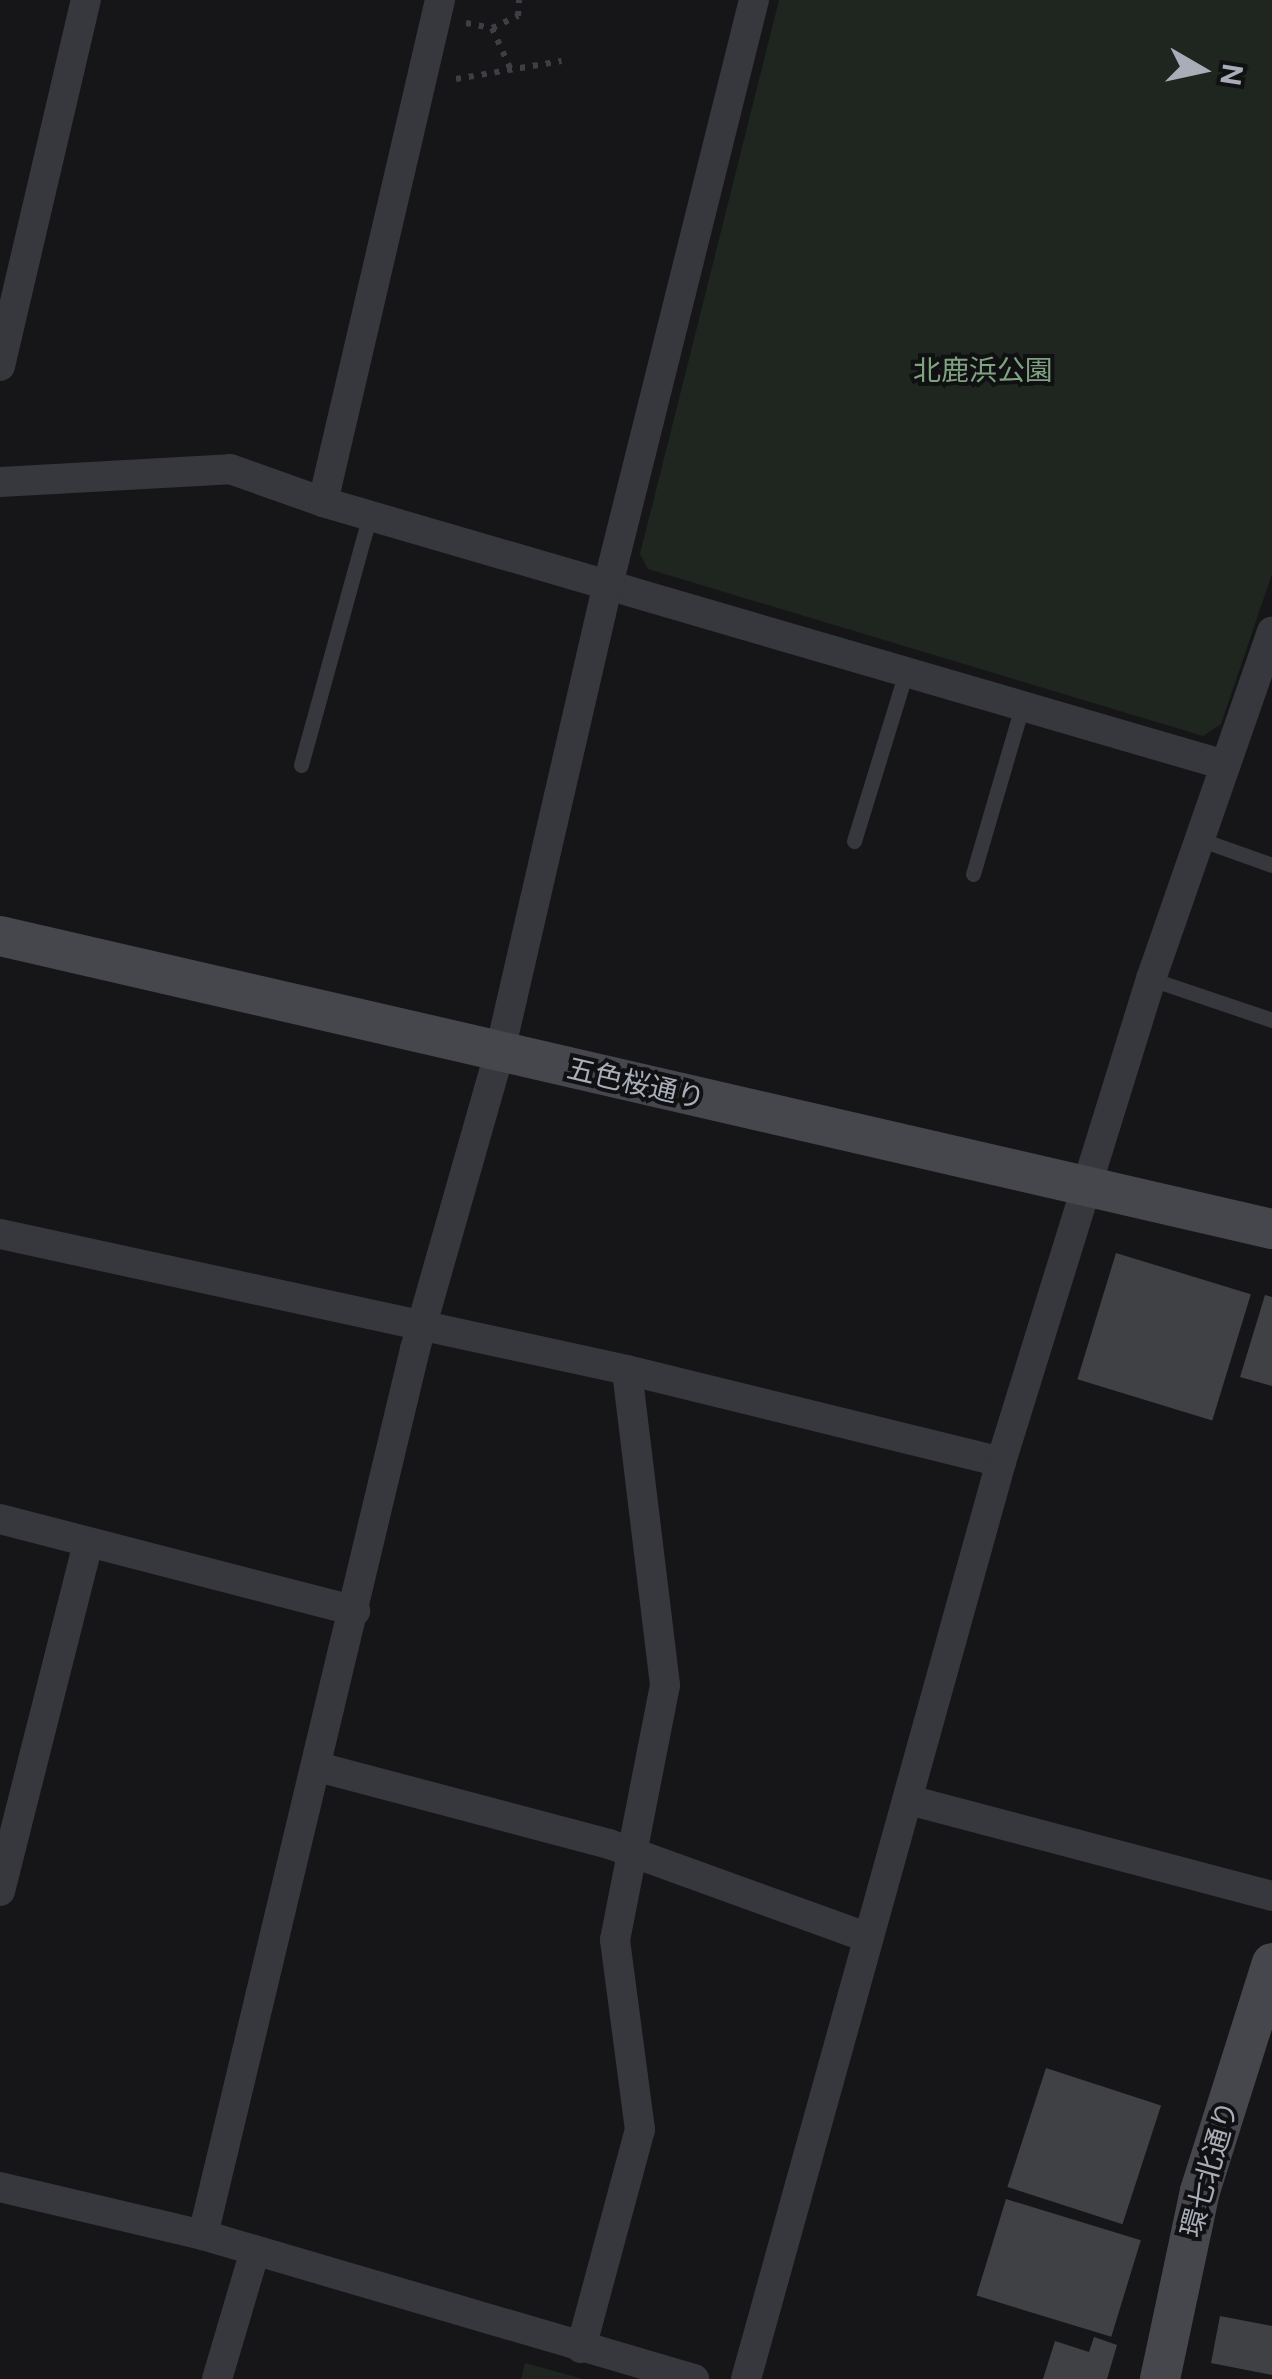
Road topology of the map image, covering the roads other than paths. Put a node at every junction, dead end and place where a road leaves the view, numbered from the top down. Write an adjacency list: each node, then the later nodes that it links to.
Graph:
1 (86, 0): 4 (street)
2 (754, 0): 8 (street)
3 (438, 8): 6 (street)
4 (0, 366)
5 (0, 482): 6 (street)
6 (323, 502): 7 (street)
7 (370, 515): 8 (street); 12 (lane)
8 (608, 585): 10 (street); 21 (street)
9 (1272, 630): 13 (street)
10 (906, 672): 11 (street); 15 (lane)
11 (1022, 706): 13 (street); 17 (lane)
12 (301, 765)
13 (1225, 765): 14 (street)
14 (1199, 839): 16 (lane); 19 (street)
15 (854, 841)
16 (1272, 865)
17 (973, 874)
18 (0, 936): 21 (street, 五色桜通り)
19 (1151, 979): 20 (lane); 22 (street)
20 (1272, 1020)
21 (500, 1052): 22 (street, 五色桜通り); 25 (street)
22 (1087, 1187): 23 (street, 五色桜通り); 27 (street)
23 (1272, 1229)
24 (0, 1234): 25 (street)
25 (422, 1326): 26 (street); 30 (street)
26 (627, 1370): 27 (street); 33 (street)
27 (1001, 1462): 32 (street)
28 (0, 1519): 29 (street)
29 (88, 1543): 30 (street); 34 (street)
30 (356, 1610): 31 (street)
31 (318, 1767): 33 (street); 39 (street)
32 (909, 1800): 35 (street); 36 (street)
33 (630, 1854): 36 (street); 41 (street)
34 (0, 1891)
35 (1272, 1896)
36 (869, 1938): 44 (street)
37 (1272, 1963): 45 (street, 環七北通り)
38 (0, 2187): 39 (street)
39 (203, 2235): 40 (street)
40 (254, 2251): 41 (street); 42 (street)
41 (581, 2348): 43 (street)
42 (217, 2379)
43 (694, 2379)
44 (746, 2379)
45 (1160, 2379)

